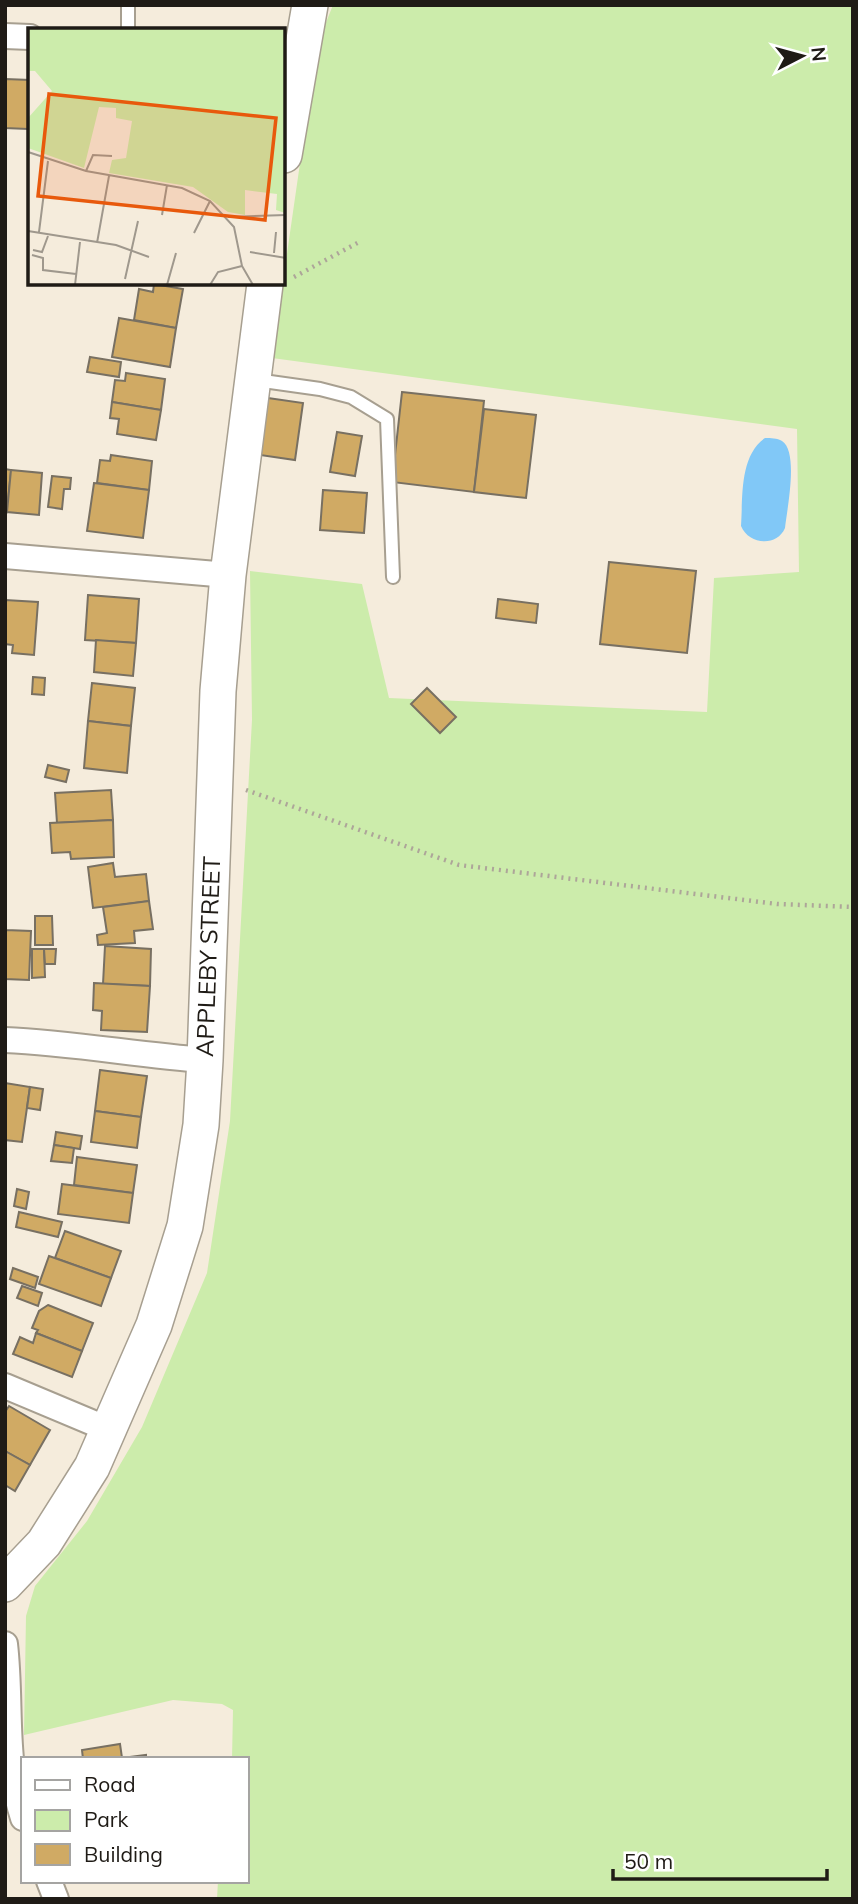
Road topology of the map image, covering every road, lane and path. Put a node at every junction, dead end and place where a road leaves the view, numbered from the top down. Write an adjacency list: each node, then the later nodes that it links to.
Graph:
1 (128, 5): 3 (lane)
2 (310, 5): 6 (street)
3 (128, 28)
4 (5, 36): 5 (street)
5 (28, 37)
6 (293, 48): 7 (street)
7 (285, 143)
8 (361, 240): 9 (path)
9 (285, 281)
10 (265, 285): 11 (street, APPLEBY STREET)
11 (252, 379): 13 (street, APPLEBY STREET); 14 (lane)
12 (5, 556): 13 (street)
13 (228, 575): 15 (street, APPLEBY STREET)
14 (393, 577)
15 (216, 779): 16 (path); 18 (street, APPLEBY STREET)
16 (853, 908)
17 (5, 1040): 18 (street)
18 (205, 1060): 20 (street, APPLEBY STREET)
19 (5, 1385): 20 (street)
20 (110, 1430): 21 (street, APPLEBY STREET)
21 (5, 1584)
22 (5, 1644): 23 (street)
23 (21, 1812)

